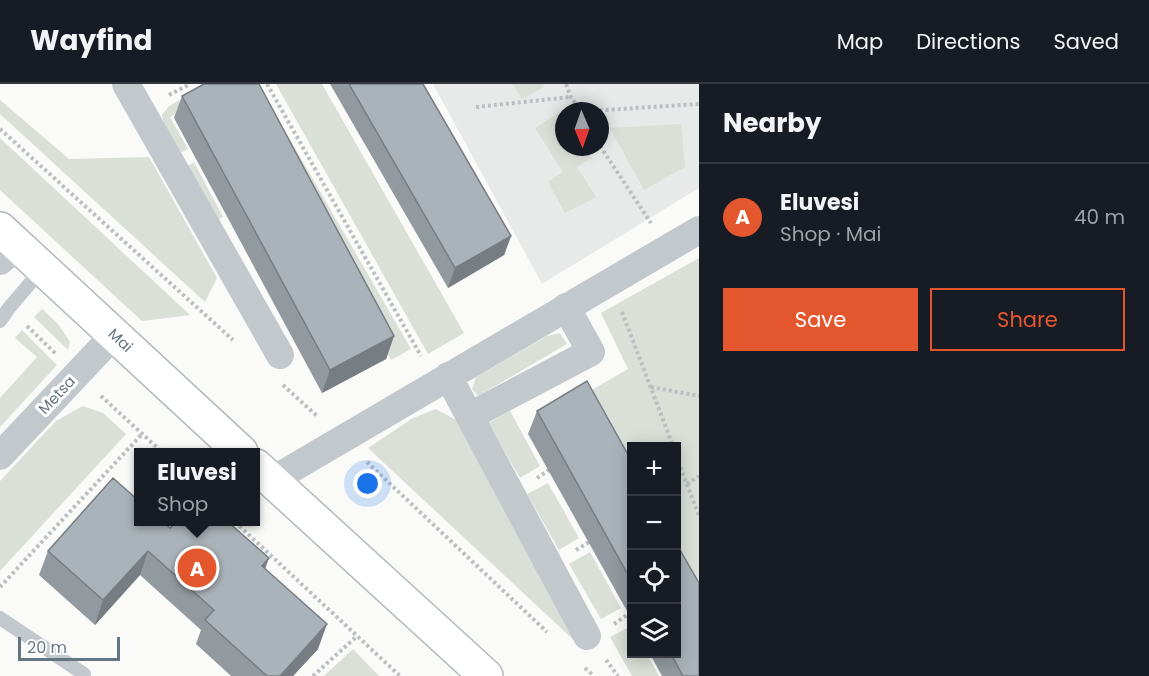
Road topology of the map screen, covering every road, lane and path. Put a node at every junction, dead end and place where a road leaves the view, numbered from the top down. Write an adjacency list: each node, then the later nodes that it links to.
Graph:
1 (126, 84): 20 (street)
2 (267, 84): 21 (path)
3 (566, 84): 4 (path)
4 (570, 97): 5 (path); 7 (path)
5 (575, 102)
6 (699, 104): 8 (path)
7 (476, 107)
8 (609, 110)
9 (0, 129): 19 (path)
10 (606, 156): 13 (path)
11 (699, 230): 13 (street)
12 (6, 245): 14 (street, Mai)
13 (670, 247): 15 (street)
14 (43, 268): 17 (lane); 18 (street, Mai)
15 (610, 281): 16 (street); 23 (path)
16 (566, 307): 21 (street); 25 (street)
17 (0, 321)
18 (115, 334): 29 (street, Mai); 30 (street, Metsa)
19 (240, 346)
20 (280, 354)
21 (442, 380): 25 (street); 27 (street)
22 (281, 383): 27 (path)
23 (650, 386): 24 (path); 28 (path)
24 (699, 396)
25 (470, 417): 41 (street)
26 (142, 434): 37 (path)
27 (342, 438): 32 (street); 39 (path)
28 (671, 442)
29 (236, 448)
30 (0, 456)
31 (681, 469): 34 (path)
32 (263, 474): 45 (street)
33 (699, 476): 34 (path)
34 (687, 484): 35 (path)
35 (699, 516)
36 (239, 526): 40 (path)
37 (0, 586)
38 (0, 618): 42 (lane)
39 (547, 632)
40 (357, 636): 43 (path); 44 (path)
41 (583, 649): 46 (path)
42 (84, 674)
43 (313, 676)
44 (400, 676)
45 (486, 676)
46 (594, 676)

